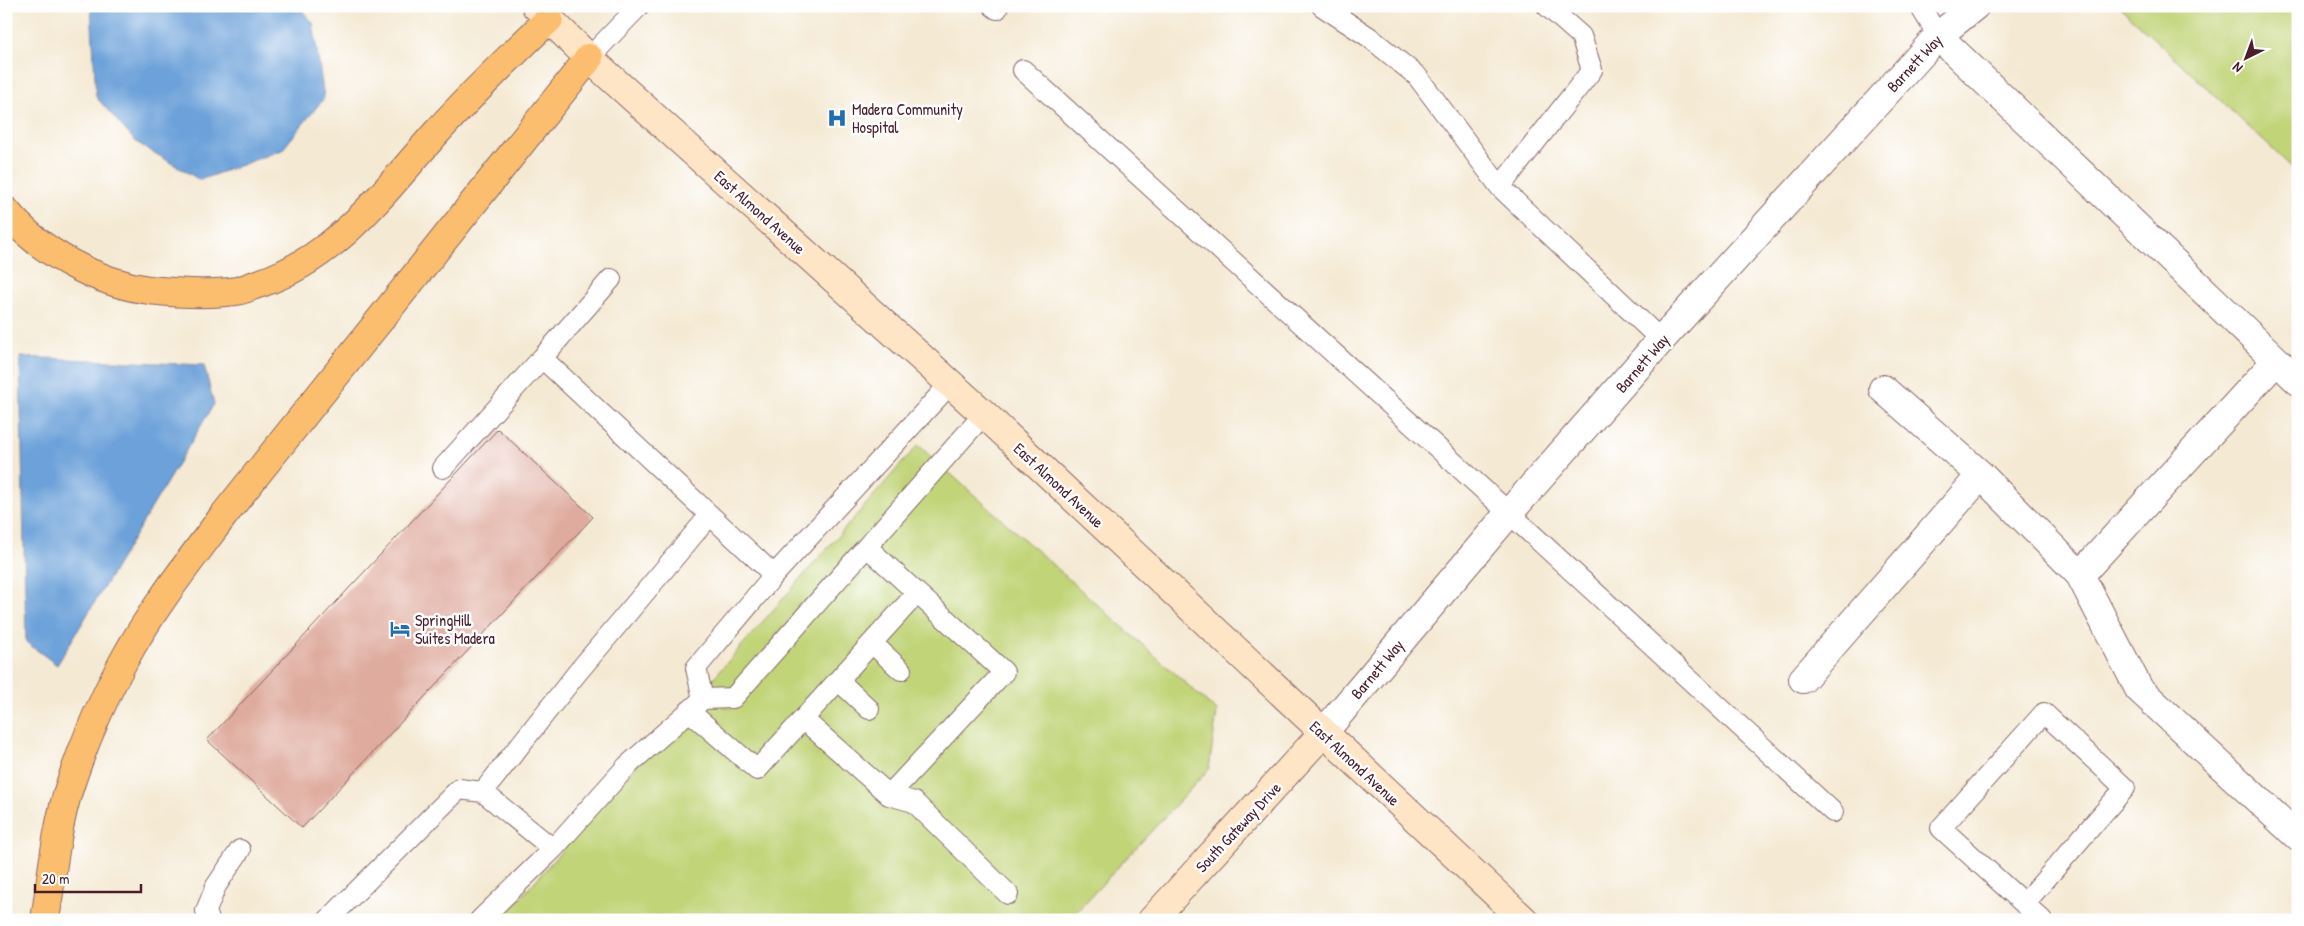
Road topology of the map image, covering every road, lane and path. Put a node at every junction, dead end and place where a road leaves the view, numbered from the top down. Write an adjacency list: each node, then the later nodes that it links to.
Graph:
1 (639, 6): 8 (lane)
2 (1322, 6): 10 (lane)
3 (1547, 6): 10 (lane)
4 (1920, 6): 7 (lane)
5 (1975, 6): 7 (street, Barnett Way)
6 (549, 11): 8 (main road, East Almond Avenue); 11 (highway)
7 (1938, 36): 13 (street, Barnett Way); 15 (street)
8 (589, 58): 17 (main road, East Almond Avenue); 44 (highway)
9 (1023, 70): 22 (lane)
10 (1500, 187): 13 (lane)
11 (6, 211)
12 (611, 279): 14 (lane)
13 (1661, 340): 22 (street, Barnett Way)
14 (542, 358): 20 (lane); 23 (lane)
15 (2276, 361): 16 (street); 26 (street)
16 (2298, 381)
17 (950, 384): 19 (main road, East Almond Avenue); 25 (lane)
18 (1883, 389): 21 (street)
19 (984, 414): 24 (lane); 35 (main road, East Almond Avenue)
20 (443, 468)
21 (1981, 475): 26 (street); 30 (street)
22 (1509, 513): 35 (street, Barnett Way); 38 (lane)
23 (710, 515): 25 (lane); 36 (lane)
24 (867, 547): 27 (lane); 32 (lane)
25 (774, 575): 32 (lane)
26 (2080, 575): 39 (street)
27 (917, 593): 28 (lane); 37 (lane)
28 (872, 643): 29 (lane); 31 (lane)
29 (901, 670)
30 (1803, 679)
31 (838, 680): 33 (lane); 34 (lane)
32 (696, 705): 34 (lane); 41 (lane)
33 (869, 710)
34 (803, 719): 37 (lane)
35 (1323, 733): 48 (main road, South Gateway Drive); 49 (main road, East Almond Avenue)
36 (483, 792): 41 (lane); 46 (lane)
37 (889, 795): 42 (lane)
38 (1833, 812)
39 (2298, 837)
40 (240, 850): 45 (lane)
41 (553, 850): 47 (lane)
42 (1008, 894)
43 (2024, 904): 43 (lane); 50 (lane)
44 (45, 920)
45 (209, 920)
46 (328, 920)
47 (480, 920)
48 (1152, 920)
49 (1524, 920)
50 (2042, 920)

